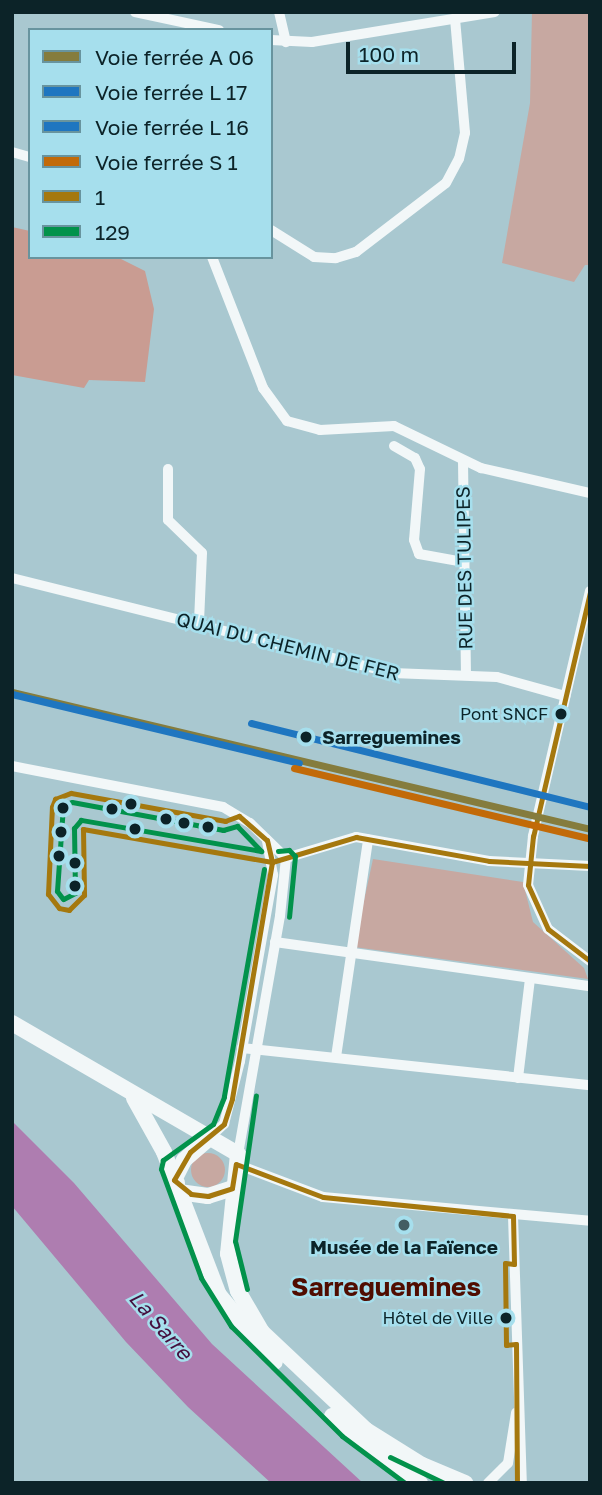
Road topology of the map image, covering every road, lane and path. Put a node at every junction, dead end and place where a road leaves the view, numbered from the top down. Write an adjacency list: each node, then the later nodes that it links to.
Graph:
1 (135, 12): 5 (street)
2 (279, 12): 7 (street)
3 (495, 12): 4 (street)
4 (455, 19): 7 (street); 8 (street)
5 (210, 28)
6 (273, 40): 7 (street)
7 (286, 42)
8 (273, 231)
9 (213, 259): 11 (street)
10 (394, 446): 14 (street)
11 (463, 461): 13 (street); 14 (street, RUE DES TULIPES)
12 (168, 469): 17 (street)
13 (590, 493)
14 (464, 562): 18 (street, RUE DES TULIPES)
15 (12, 578): 17 (street, QUAI DU CHEMIN DE FER)
16 (590, 591): 19 (street)
17 (199, 622): 18 (street, QUAI DU CHEMIN DE FER)
18 (466, 675): 19 (street, QUAI DU CHEMIN DE FER)
19 (565, 696): 28 (street)
20 (12, 766): 22 (street)
21 (368, 839): 23 (street); 24 (street); 26 (street)
22 (267, 840): 23 (street); 27 (street)
23 (286, 858): 25 (street)
24 (590, 866)
25 (275, 942): 26 (street); 27 (street); 33 (street)
26 (352, 953): 29 (street); 34 (street)
27 (258, 954): 32 (street)
28 (590, 961)
29 (530, 979): 30 (street); 35 (street)
30 (590, 986)
31 (12, 1023): 37 (main road)
32 (242, 1048): 33 (street); 38 (street)
33 (255, 1049): 34 (street); 39 (street)
34 (336, 1057): 35 (street)
35 (518, 1079): 36 (street)
36 (590, 1085)
37 (132, 1096): 38 (main road); 40 (main road)
38 (209, 1138): 39 (main road); 40 (main road)
39 (237, 1159): 41 (main road); 42 (street)
40 (179, 1179): 41 (main road); 46 (main road)
41 (232, 1188): 47 (main road)
42 (513, 1216): 43 (street); 44 (street)
43 (590, 1221)
44 (518, 1406): 45 (street); 49 (street)
45 (514, 1420): 48 (street); 49 (street)
46 (420, 1483)
47 (465, 1483)
48 (488, 1483)
49 (519, 1483)

